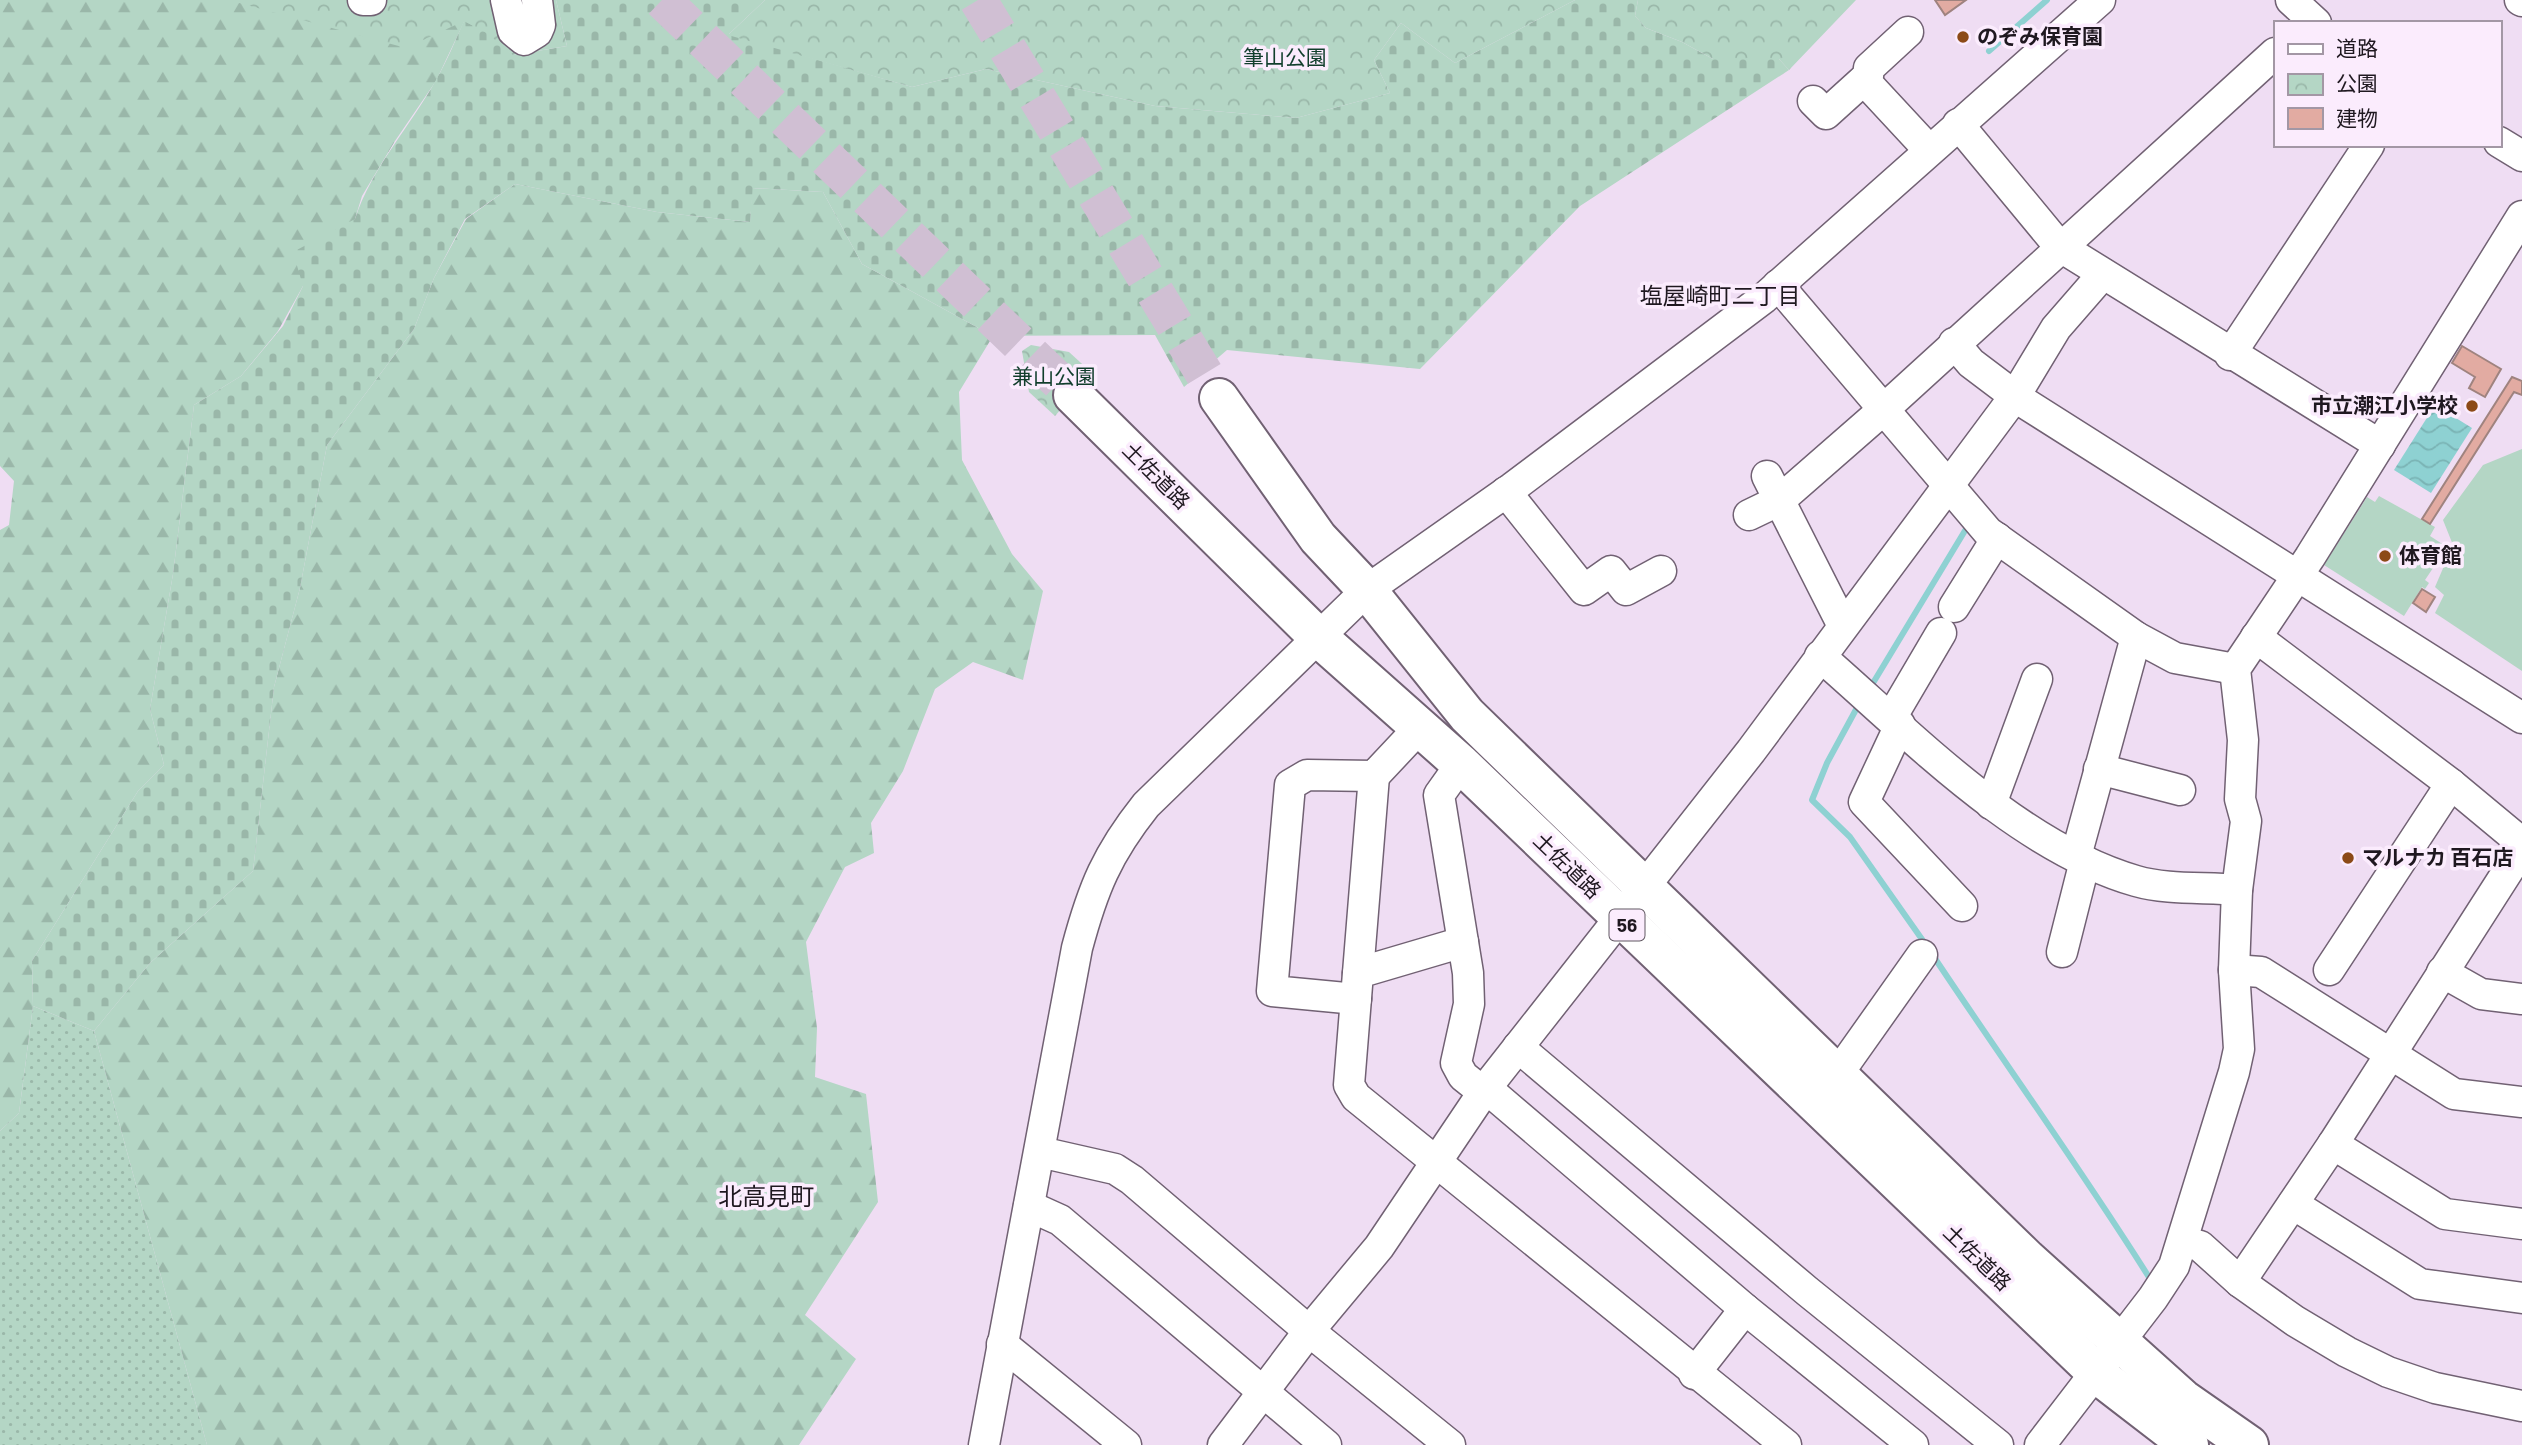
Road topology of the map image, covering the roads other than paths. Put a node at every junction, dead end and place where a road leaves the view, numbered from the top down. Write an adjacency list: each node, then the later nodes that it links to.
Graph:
1 (363, 0): 2 (street)
2 (371, 0)
3 (506, 0): 4 (street)
4 (537, 0)
5 (2100, 0): 10 (street)
6 (1908, 32): 8 (street)
7 (2274, 54): 16 (street)
8 (1864, 80): 9 (street); 13 (street)
9 (1813, 101)
10 (1958, 124): 13 (street); 16 (street)
11 (2501, 143): 14 (street)
12 (2368, 147): 20 (street)
13 (1929, 150): 18 (street)
14 (2522, 156)
15 (2522, 216): 25 (street)
16 (2059, 246): 17 (street); 19 (street)
17 (2103, 274): 20 (street); 22 (street)
18 (1778, 285): 24 (street); 28 (street)
19 (1954, 343): 22 (street); 24 (street)
20 (2230, 355): 25 (street)
21 (1073, 395): 37 (highway, 土佐道路 / 56)
22 (2015, 396): 27 (street); 32 (street)
23 (1219, 398): 33 (highway, 土佐道路 / 56)
24 (1884, 410): 26 (street); 27 (street)
25 (2380, 445): 32 (street)
26 (1774, 488): 29 (street); 35 (street)
27 (1948, 488): 30 (street); 35 (street)
28 (1506, 492): 31 (street); 33 (street)
29 (1749, 514)
30 (1997, 538): 34 (street); 39 (street)
31 (1661, 571)
32 (2297, 578): 38 (street); 43 (street)
33 (1367, 590): 37 (street); 55 (highway, 土佐道路 / 56)
34 (1954, 607)
35 (1843, 626): 40 (street)
36 (1941, 633): 44 (street)
37 (1318, 637): 45 (highway, 土佐道路 / 56); 73 (street)
38 (2256, 637): 41 (street); 49 (street)
39 (2136, 638): 41 (street); 47 (street)
40 (1820, 656): 44 (street); 55 (street)
41 (2235, 669): 56 (street)
42 (2037, 678): 51 (street)
43 (2522, 718)
44 (1895, 721): 51 (street); 57 (street)
45 (1420, 727): 46 (highway, 土佐道路 / 56); 48 (street)
46 (1461, 764): 58 (highway, 土佐道路 / 56); 59 (street)
47 (2099, 769): 50 (street); 54 (street)
48 (1374, 776): 65 (street); 65 (street)
49 (2451, 784): 52 (street); 63 (street)
50 (2180, 790)
51 (1991, 804): 54 (street)
52 (2522, 843)
53 (2522, 849): 64 (street)
54 (2080, 859): 56 (street); 60 (street)
55 (1642, 887): 58 (street); 69 (highway, 土佐道路 / 56)
56 (2237, 890): 62 (street)
57 (1962, 906)
58 (1618, 916): 67 (street); 85 (highway, 土佐道路 / 56)
59 (1462, 942): 65 (street); 70 (street)
60 (2062, 952)
61 (1922, 954): 69 (street)
62 (2234, 970): 68 (street); 78 (street)
63 (2329, 970)
64 (2442, 972): 66 (street); 68 (street)
65 (1357, 986): 74 (street)
66 (2522, 999)
67 (1518, 1046): 70 (street); 96 (street)
68 (2390, 1053): 71 (street); 72 (street)
69 (1837, 1075): 83 (highway, 土佐道路 / 56)
70 (1485, 1090): 74 (street); 81 (street)
71 (2522, 1102)
72 (2333, 1144): 75 (street); 77 (street)
73 (1040, 1152): 76 (street); 82 (street)
74 (1437, 1163): 82 (street); 86 (street)
75 (2293, 1204): 79 (street); 80 (street)
76 (1029, 1206): 84 (street); 87 (street)
77 (2522, 1224)
78 (2184, 1242): 79 (street); 83 (street)
79 (2240, 1282): 88 (street)
80 (2522, 1298)
81 (1745, 1309): 86 (street); 95 (street)
82 (1309, 1331): 87 (street); 93 (street)
83 (2119, 1342): 85 (street); 99 (highway, 土佐道路 / 56)
84 (1002, 1344): 89 (street); 90 (street)
85 (2096, 1372): 97 (street); 98 (highway, 土佐道路 / 56)
86 (1694, 1374): 94 (street)
87 (1262, 1391): 91 (street); 92 (street)
88 (2522, 1406)
89 (984, 1445)
90 (1126, 1445)
91 (1223, 1445)
92 (1326, 1445)
93 (1450, 1445)
94 (1786, 1445)
95 (1913, 1445)
96 (1998, 1445)
97 (2040, 1445)
98 (2189, 1445)
99 (2249, 1445)

